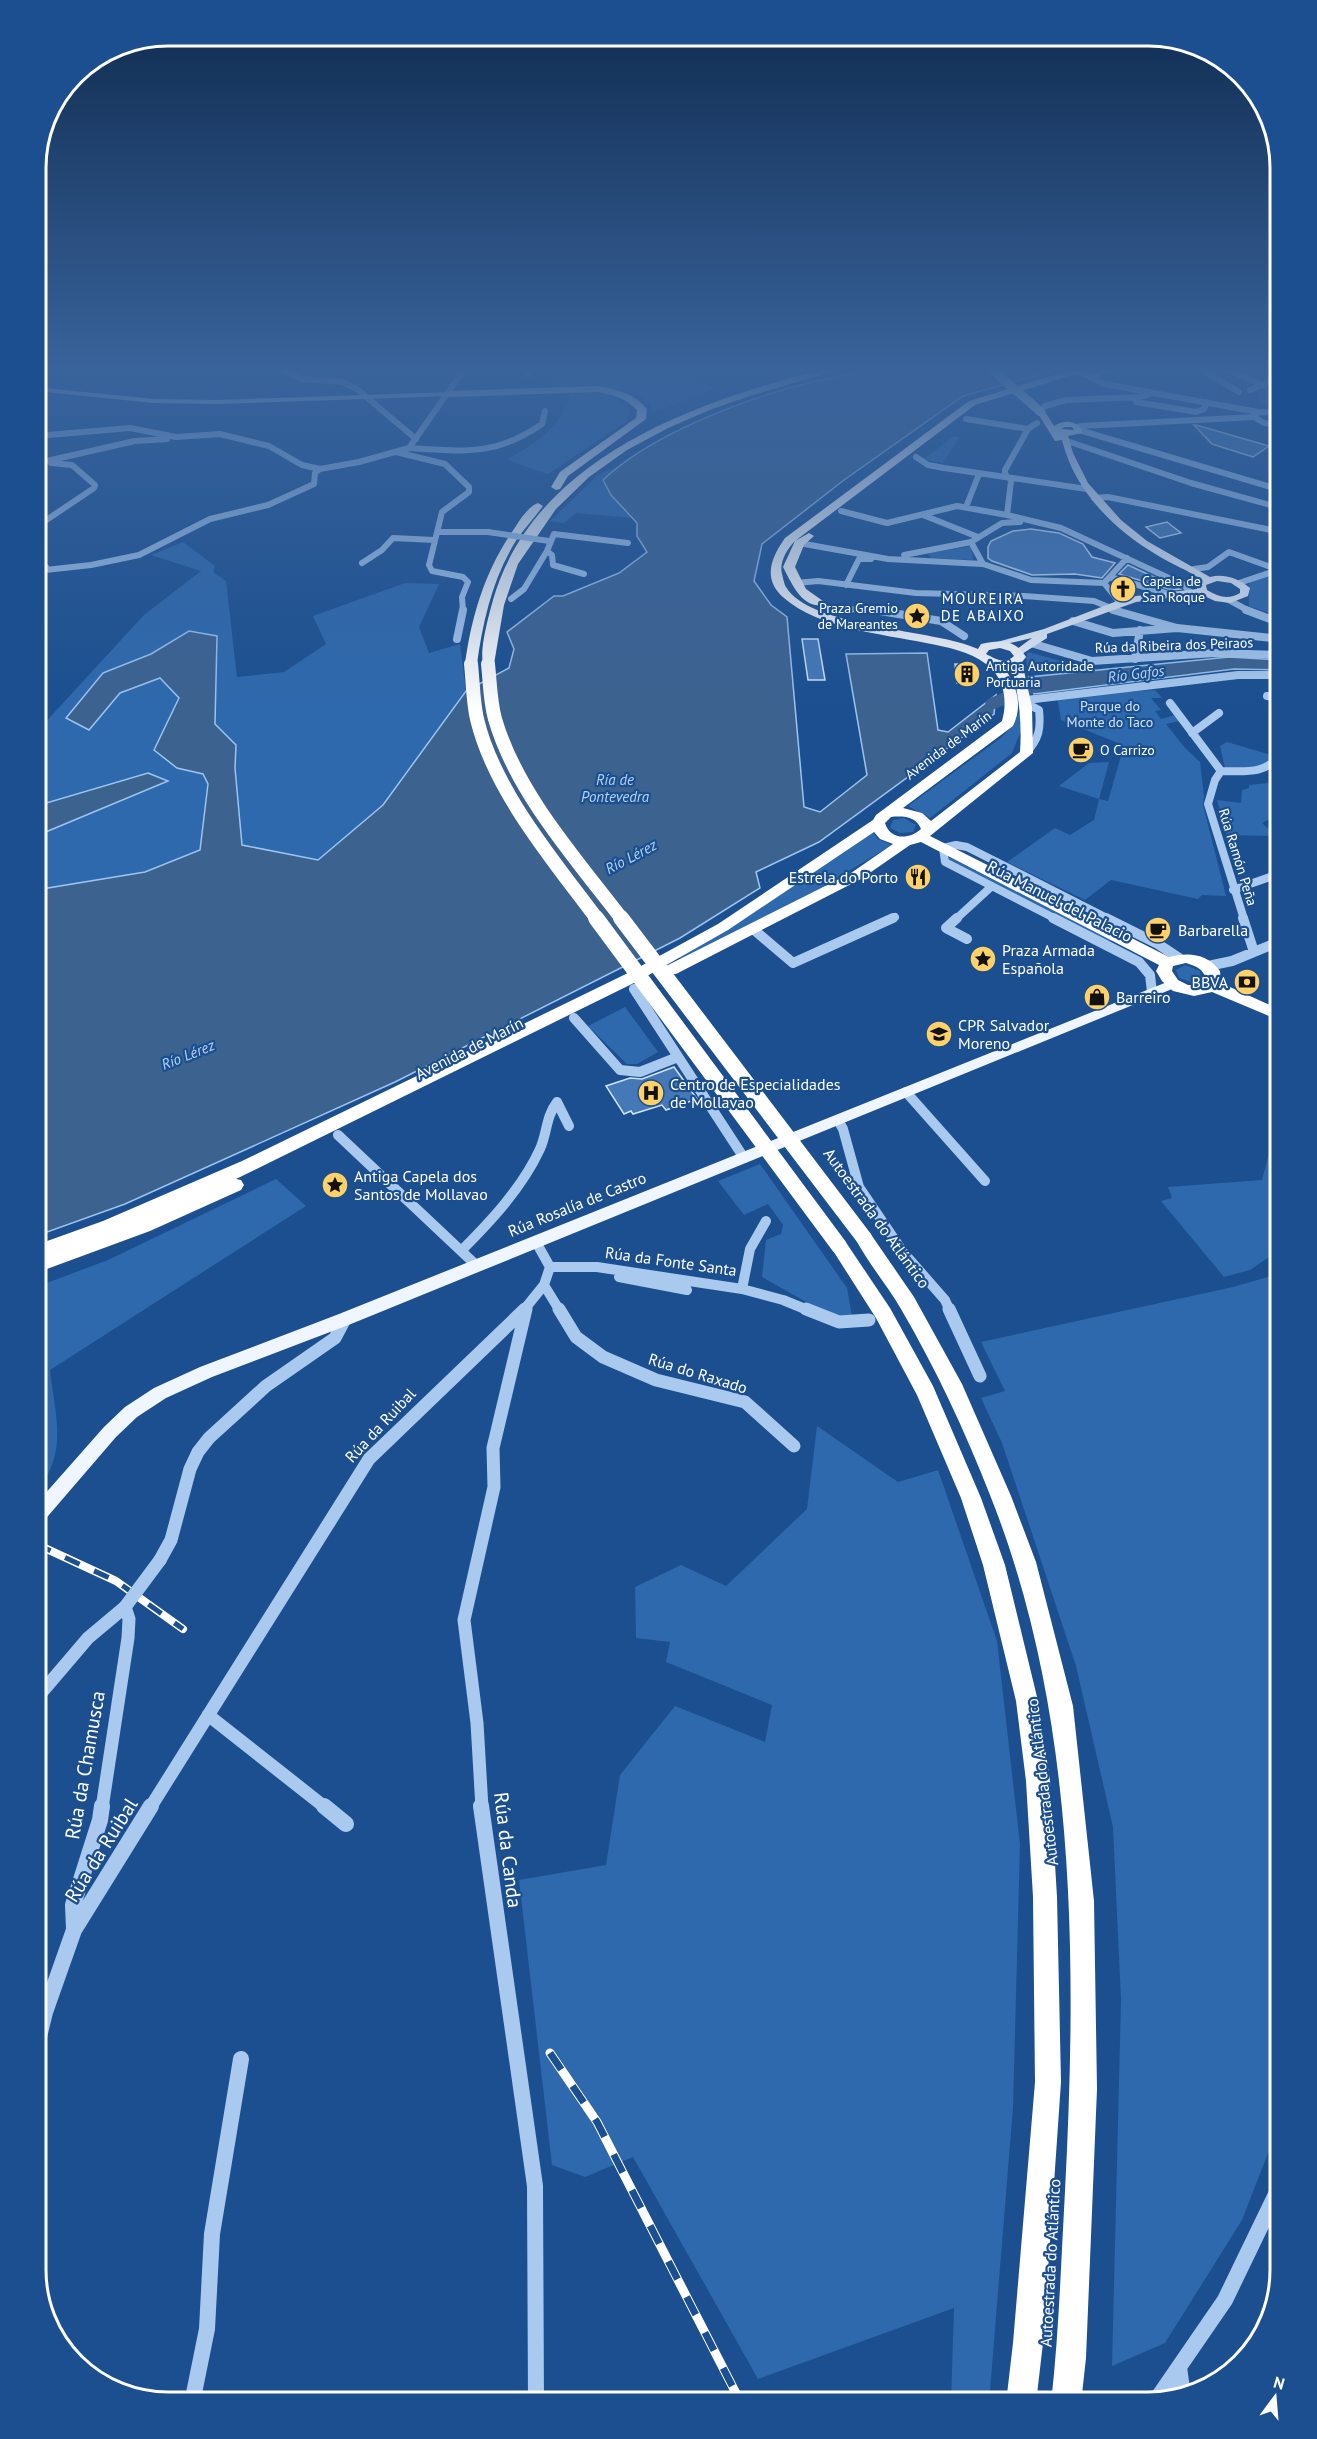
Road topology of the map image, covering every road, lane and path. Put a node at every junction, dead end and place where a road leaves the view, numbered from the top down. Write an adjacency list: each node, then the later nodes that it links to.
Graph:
1 (90, 482): 25 (street)
2 (314, 482): 44 (street)
3 (464, 482): 29 (street)
4 (559, 482): 15 (highway)
5 (563, 482): 15 (highway, Autoestrada do Atlántico)
6 (579, 482): 147 (highway, Autoestrada do Atlántico, bridge)
7 (867, 482): 74 (highway, Avenida de Marín)
8 (882, 482): 21 (highway)
9 (976, 482): 20 (street)
10 (1011, 482): 24 (street)
11 (1040, 482): 17 (street)
12 (1084, 482): 17 (main road)
13 (1187, 482): 19 (street)
14 (1254, 482): 16 (street)
15 (556, 487): 146 (highway, Autoestrada do Atlántico, bridge)
16 (1270, 487)
17 (1087, 489): 18 (main road)
18 (1094, 498): 28 (street); 45 (main road)
19 (1270, 505)
20 (966, 507): 22 (street); 23 (street)
21 (841, 511): 23 (street); 35 (highway)
22 (998, 514): 24 (street); 26 (street)
23 (922, 515): 30 (street)
24 (1007, 515): 27 (street)
25 (47, 520)
26 (1002, 523): 27 (street); 30 (street)
27 (1035, 523): 38 (street)
28 (1270, 530)
29 (439, 532): 31 (street); 32 (street, bridge)
30 (978, 537): 33 (street)
31 (434, 540): 41 (street); 71 (street)
32 (551, 542): 34 (street); 36 (street)
33 (971, 542): 37 (street); 42 (street)
34 (628, 543)
35 (800, 543): 39 (street); 51 (highway)
36 (547, 551): 47 (street); 60 (street)
37 (923, 551): 39 (street); 40 (street)
38 (1127, 558): 48 (street); 56 (street)
39 (888, 559): 40 (street); 54 (street)
40 (926, 561): 42 (street)
41 (362, 563)
42 (982, 564): 50 (street)
43 (1268, 566): 45 (street)
44 (47, 568)
45 (1194, 569): 49 (main road)
46 (1270, 573): 53 (street)
47 (584, 574)
48 (1110, 577): 52 (street); 57 (street)
49 (1207, 579): 53 (main road); 55 (main road)
50 (1031, 580): 52 (street); 58 (street)
51 (796, 583): 54 (street); 72 (highway)
52 (1104, 583): 62 (street)
53 (1239, 583): 59 (main road)
54 (846, 585): 58 (street)
55 (1202, 591): 56 (main road); 61 (main road)
56 (1190, 592): 57 (main road)
57 (1169, 594): 62 (main road)
58 (1024, 596): 63 (street)
59 (1241, 598): 61 (main road); 64 (street)
60 (511, 599)
61 (1229, 600): 65 (street)
62 (1120, 603): 63 (main road)
63 (1106, 608): 66 (main road); 67 (street)
64 (1270, 613)
65 (1270, 619)
66 (1073, 621): 68 (street); 69 (main road)
67 (1177, 628): 68 (street); 70 (street)
68 (1140, 630): 77 (street)
69 (1048, 632): 72 (main road); 73 (main road)
70 (1270, 637)
71 (458, 639)
72 (998, 644): 74 (highway); 76 (highway)
73 (1034, 644): 76 (main road); 77 (street, Rúa da Ribeira dos Peiraos)
74 (980, 654): 78 (highway, Avenida de Marín)
75 (1270, 656): 77 (street, Rúa da Ribeira dos Peiraos)
76 (1017, 657): 78 (highway); 80 (highway, Avenida de Marín)
77 (1135, 659)
78 (993, 664): 80 (highway, Avenida de Marín)
79 (1270, 675): 83 (street)
80 (1015, 684): 83 (highway, Avenida de Marín)
81 (1267, 696): 82 (street)
82 (1270, 696)
83 (1022, 700): 89 (highway, Avenida de Marín); 90 (highway, Avenida de Marín)
84 (1170, 703): 86 (street)
85 (1219, 713): 86 (street)
86 (1192, 733): 88 (street)
87 (1270, 767): 88 (street)
88 (1221, 771): 94 (street, Rúa Ramón Peña)
89 (883, 819): 90 (highway); 90 (highway); 119 (highway, Avenida de Marín)
90 (919, 836): 91 (highway, Rúa Manuel del Palacio); 96 (highway, Avenida de Marín)
91 (943, 848): 93 (street, Rúa Manuel del Palacio); 98 (highway, Rúa Manuel del Palacio); 102 (street, Rúa Manuel del Palacio)
92 (1270, 877): 94 (street)
93 (992, 886): 97 (street); 99 (street, Rúa Manuel del Palacio)
94 (1233, 890): 101 (street, Rúa Ramón Peña)
95 (895, 917): 96 (street)
96 (753, 929): 106 (highway, Avenida de Marín)
97 (967, 939)
98 (1128, 943): 99 (street); 102 (highway, Rúa Manuel del Palacio)
99 (1105, 944): 107 (street, Rúa Manuel del Palacio)
100 (1270, 945): 101 (street)
101 (1254, 952): 103 (street)
102 (1173, 961): 103 (highway); 104 (highway)
103 (1208, 966): 105 (highway)
104 (1172, 984): 105 (highway); 107 (main road, Rúa Rosalía de Castro)
105 (1211, 985): 108 (highway)
106 (634, 988): 109 (highway, Avenida de Marín); 110 (street)
107 (1152, 992): 111 (main road, Rúa Rosalía de Castro)
108 (1270, 1011)
109 (574, 1017): 110 (street); 114 (highway, Avenida de Marín)
110 (678, 1057): 115 (street)
111 (906, 1092): 112 (main road, Rúa Rosalía de Castro); 116 (street)
112 (838, 1120): 115 (main road, Rúa Rosalía de Castro); 130 (street)
113 (569, 1126): 120 (street)
114 (338, 1136): 120 (street); 121 (highway, Avenida de Marín)
115 (744, 1158): 118 (main road, Rúa Rosalía de Castro)
116 (985, 1181)
117 (766, 1221): 125 (street, Rúa da Fonte Santa)
118 (536, 1242): 122 (main road, Rúa Rosalía de Castro); 123 (street)
119 (46, 1248)
120 (461, 1251): 122 (street)
121 (46, 1262)
122 (476, 1265): 128 (main road, Rúa Rosalía de Castro)
123 (554, 1267): 124 (street, Rúa da Ruibal); 125 (street, Rúa da Fonte Santa); 126 (street, Rúa da Fonte Santa)
124 (544, 1285): 127 (street, Rúa da Ruibal); 131 (street, Rúa do Raxado)
125 (742, 1289): 129 (street)
126 (687, 1290)
127 (526, 1308): 135 (street, Rúa da Ruibal); 145 (street, Rúa da Canda)
128 (345, 1319): 132 (main road, Rúa Rosalía de Castro); 133 (street, bridge)
129 (869, 1320)
130 (980, 1376)
131 (794, 1446)
132 (46, 1506)
133 (125, 1607): 134 (street); 137 (street, Rúa da Chamusca)
134 (46, 1686)
135 (208, 1715): 136 (street); 137 (street, Rúa da Ruibal)
136 (346, 1824)
137 (74, 1930): 138 (street, Rúa da Ruibal)
138 (46, 2009)
139 (241, 2060): 144 (street)
140 (1270, 2210): 141 (street)
141 (1179, 2367): 142 (street); 143 (street)
142 (1182, 2387)
143 (1162, 2391)
144 (194, 2392)
145 (536, 2392)
146 (1022, 2392)
147 (1067, 2392)

